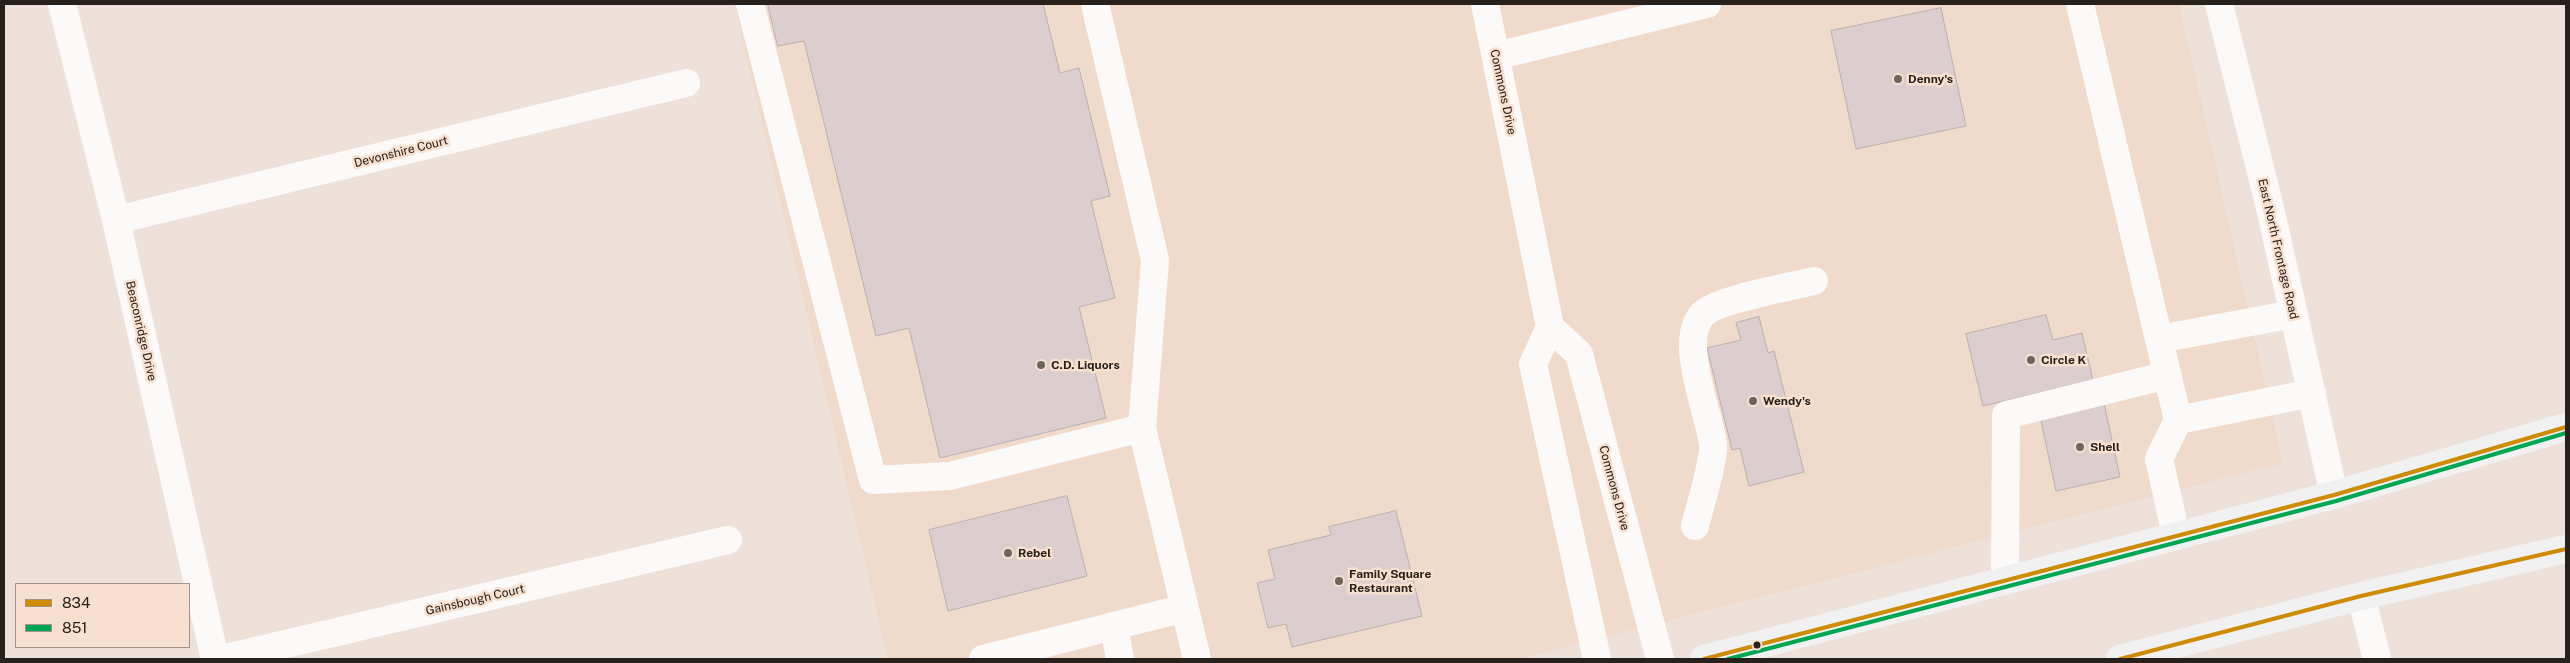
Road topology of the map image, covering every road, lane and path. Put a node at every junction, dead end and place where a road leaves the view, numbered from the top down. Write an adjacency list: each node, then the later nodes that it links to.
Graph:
1 (62, 4): 10 (street, Beaconridge Drive)
2 (750, 4): 19 (street)
3 (1094, 4): 19 (street)
4 (1485, 4): 8 (street, Commons Drive)
5 (1707, 4): 8 (street)
6 (2080, 4): 14 (street)
7 (2219, 4): 12 (street, East North Frontage Road)
8 (1496, 56): 13 (street, Commons Drive)
9 (686, 83): 10 (street, Devonshire Court)
10 (116, 220): 30 (street, Beaconridge Drive)
11 (1814, 281): 21 (street)
12 (2294, 314): 14 (street); 16 (street, East North Frontage Road)
13 (1550, 327): 35 (street); 36 (street, Commons Drive)
14 (2159, 339): 15 (street)
15 (2168, 375): 17 (street); 25 (street)
16 (2312, 393): 17 (street); 20 (street, East North Frontage Road)
17 (2178, 420): 22 (street)
18 (2566, 427): 20 (main road)
19 (1142, 428): 27 (street)
20 (2334, 494): 22 (main road)
21 (1695, 526)
22 (2176, 535): 25 (main road)
23 (728, 540): 31 (street, Gainsbough Court)
24 (2566, 549): 26 (main road)
25 (2005, 580): 37 (main road)
26 (2361, 596): 38 (main road); 39 (street)
27 (1185, 608): 28 (street); 34 (street)
28 (1114, 626): 29 (street); 33 (street)
29 (1077, 648): 32 (street)
30 (215, 659)
31 (222, 659)
32 (983, 659)
33 (1120, 659)
34 (1197, 659)
35 (1597, 659)
36 (1660, 659)
37 (1704, 659)
38 (2120, 659)
39 (2377, 659)

